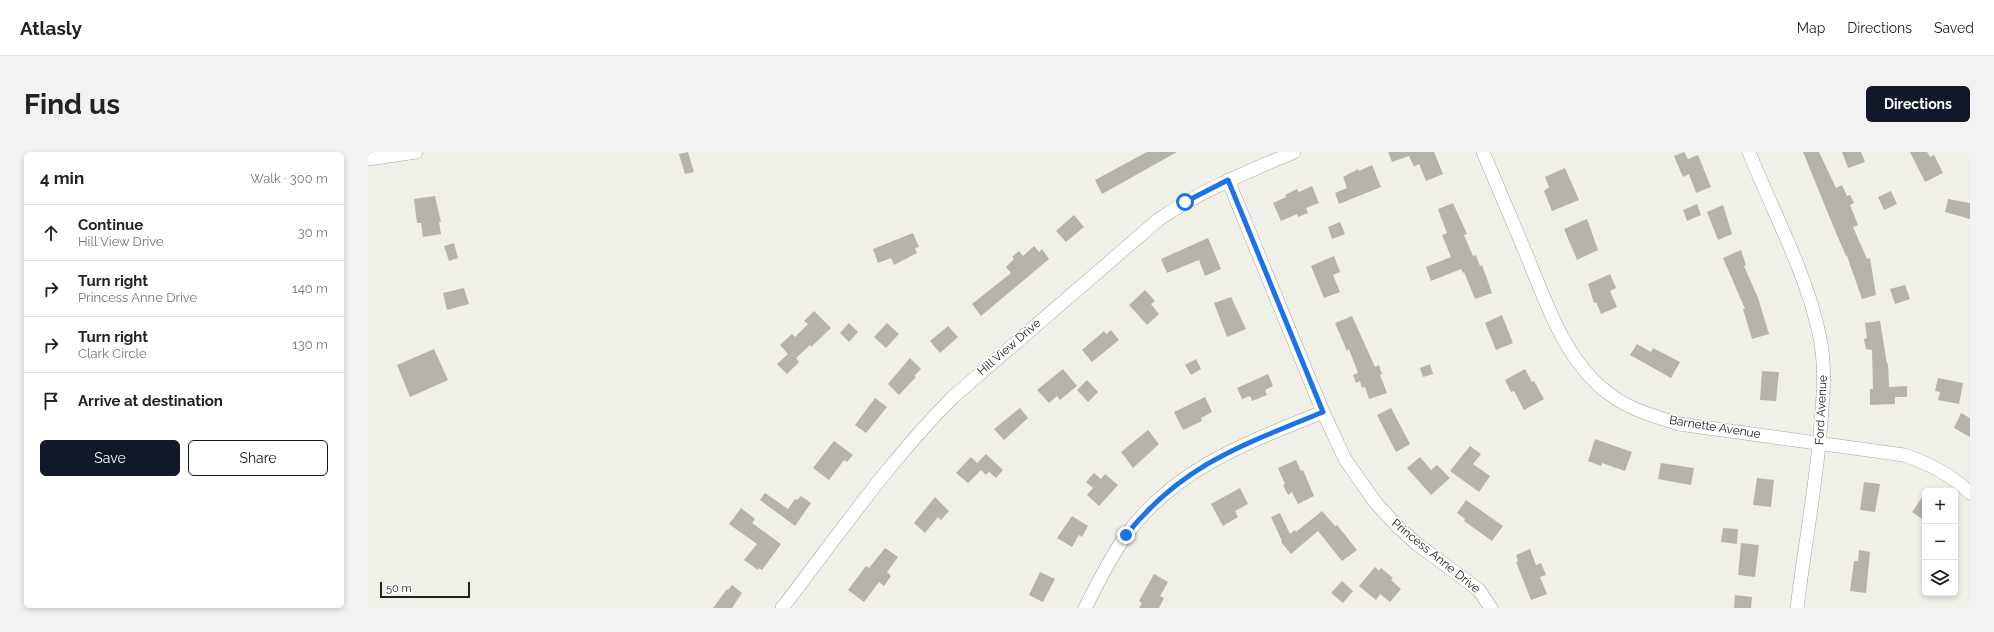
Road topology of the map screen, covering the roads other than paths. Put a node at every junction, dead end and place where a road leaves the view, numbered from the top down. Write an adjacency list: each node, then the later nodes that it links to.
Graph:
1 (416, 152): 5 (street)
2 (1294, 152): 6 (street, Hill View Drive)
3 (1483, 152): 8 (street, Barnette Avenue)
4 (1749, 152): 8 (street, Ford Avenue)
5 (368, 159)
6 (1228, 180): 7 (street, Princess Anne Drive); 10 (street, Hill View Drive)
7 (1323, 412): 11 (street); 12 (street, Princess Anne Drive)
8 (1819, 443): 9 (street, Barnette Avenue); 13 (street, Ford Avenue)
9 (1970, 493)
10 (782, 608)
11 (1085, 608)
12 (1491, 608)
13 (1798, 608)

